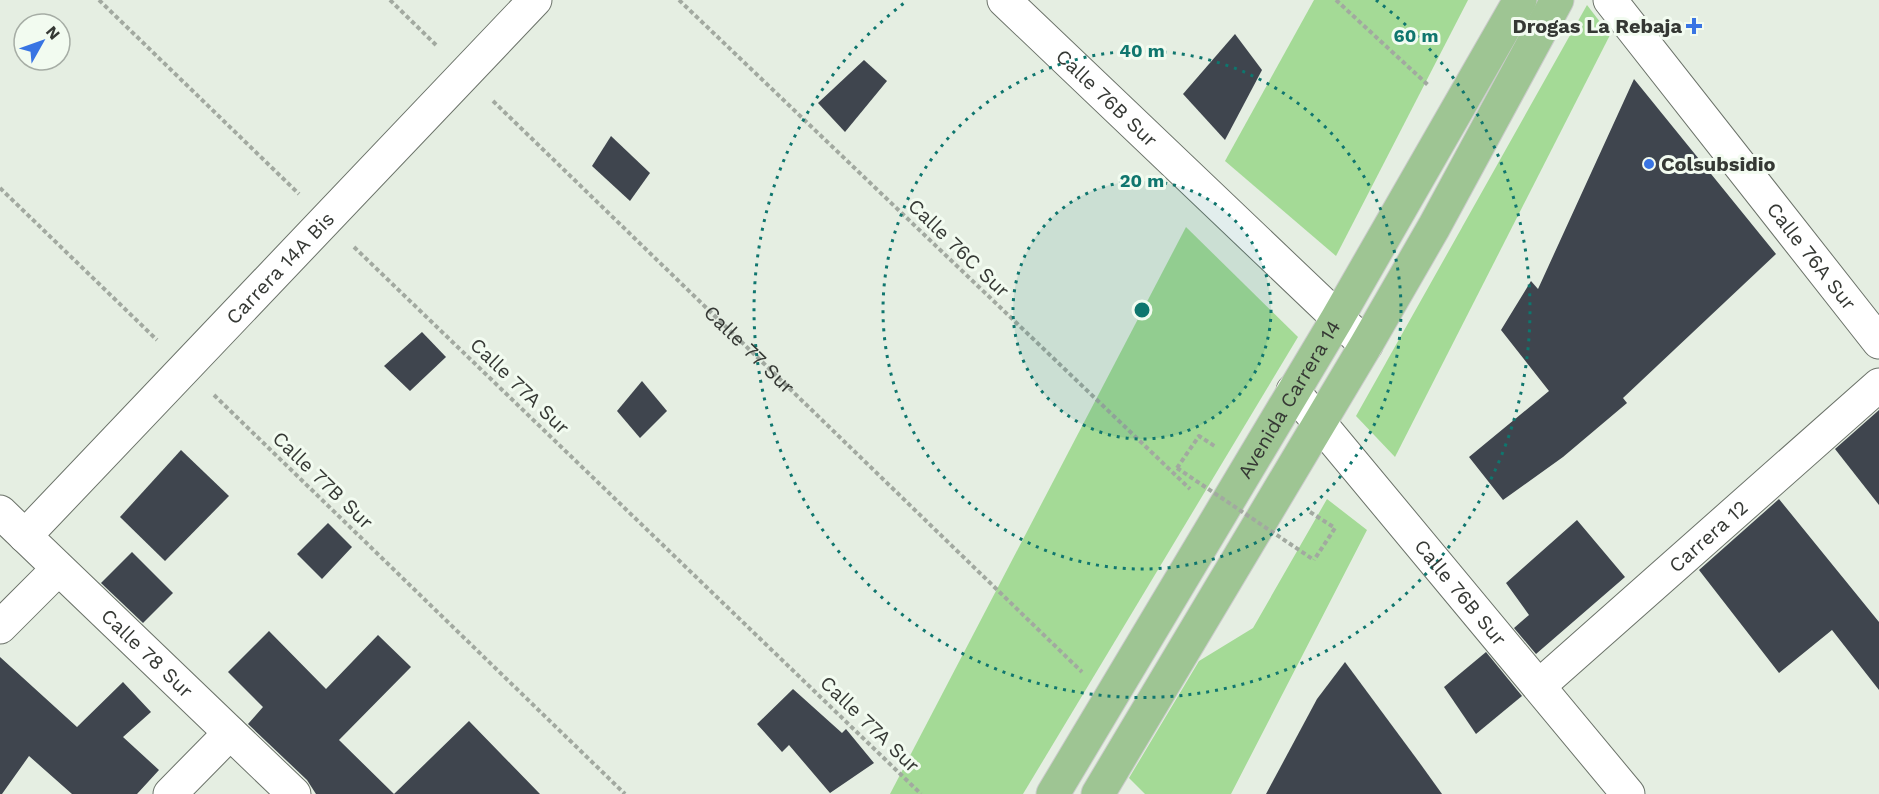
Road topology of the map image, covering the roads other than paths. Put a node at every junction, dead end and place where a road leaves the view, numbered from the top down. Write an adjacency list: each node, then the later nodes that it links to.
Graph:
1 (535, 0): 13 (street, Carrera 14A Bis)
2 (1004, 0): 6 (street, Calle 76B Sur)
3 (1520, 0): 6 (main road, Avenida Carrera 14)
4 (1557, 0): 8 (main road, Avenida Carrera 14)
5 (1610, 0): 7 (street, Calle 76A Sur)
6 (1337, 319): 8 (street, Calle 76B Sur); 10 (main road, Avenida Carrera 14)
7 (1879, 342)
8 (1366, 345): 11 (main road, Avenida Carrera 14)
9 (1879, 385): 16 (street, Carrera 12)
10 (1293, 391): 11 (street, Calle 76B Sur); 18 (main road, Avenida Carrera 14)
11 (1320, 423): 16 (street, Calle 76B Sur); 19 (main road, Avenida Carrera 14)
12 (0, 512): 13 (street, Calle 78 Sur)
13 (25, 536): 14 (street, Calle 78 Sur)
14 (58, 568): 15 (street); 17 (street, Calle 78 Sur)
15 (0, 627)
16 (1539, 686): 23 (street, Calle 76B Sur)
17 (230, 733): 20 (street); 21 (street, Calle 78 Sur)
18 (1075, 757): 19 (street); 22 (main road, Avenida Carrera 14)
19 (1102, 792)
20 (170, 794)
21 (294, 794)
22 (1053, 794)
23 (1628, 794)

